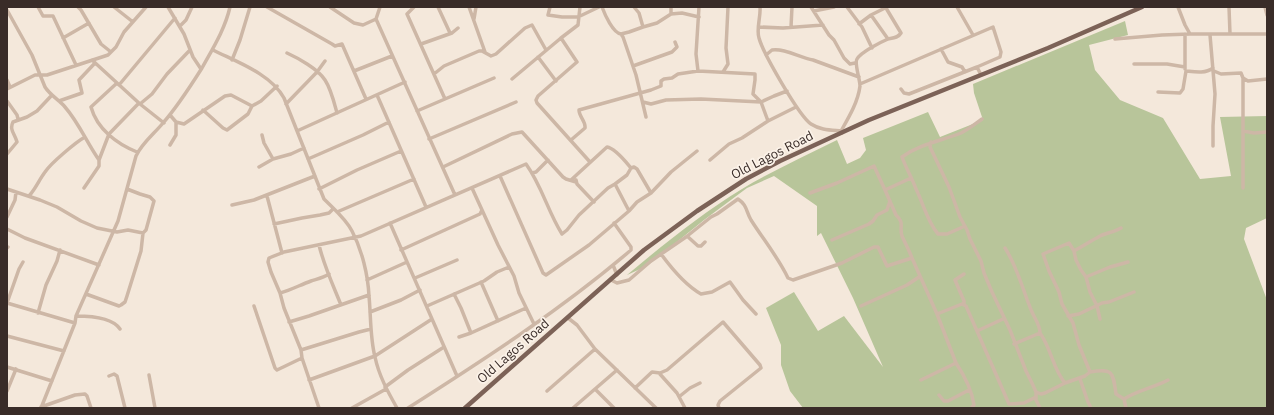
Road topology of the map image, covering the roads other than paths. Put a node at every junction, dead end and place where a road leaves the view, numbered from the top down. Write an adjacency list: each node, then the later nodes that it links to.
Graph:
1 (38, 7): 61 (street)
2 (78, 7): 45 (street)
3 (114, 7): 44 (street)
4 (146, 7): 44 (street)
5 (168, 7): 41 (street)
6 (192, 7): 48 (street)
7 (230, 7): 70 (street)
8 (250, 7): 78 (street)
9 (267, 7): 89 (street)
10 (330, 7): 42 (street)
11 (380, 7): 42 (street)
12 (414, 7): 66 (street)
13 (438, 7): 53 (street)
14 (469, 7): 43 (street)
15 (476, 7): 43 (street)
16 (550, 7): 40 (street)
17 (580, 7): 40 (street)
18 (600, 7): 40 (street); 54 (street)
19 (634, 7): 49 (street)
20 (671, 7): 36 (street)
21 (699, 7): 39 (street)
22 (728, 7): 93 (street)
23 (760, 7): 50 (street)
24 (792, 7): 51 (street)
25 (811, 7): 35 (street)
26 (834, 7): 35 (street)
27 (848, 7): 46 (street)
28 (1142, 7): 97 (main road, Old Lagos Road)
29 (1178, 7): 56 (street)
30 (1229, 7): 57 (street)
31 (1265, 7): 38 (street)
32 (886, 8): 37 (street); 64 (street)
33 (959, 8): 59 (street)
34 (7, 10): 95 (street)
35 (814, 11): 47 (street)
36 (671, 14): 39 (street); 49 (street)
37 (871, 15): 46 (street); 64 (street)
38 (1267, 15)
39 (699, 16): 90 (street)
40 (578, 17): 62 (street)
41 (175, 18): 48 (street); 106 (street)
42 (376, 18): 76 (street)
43 (474, 20): 73 (street)
44 (133, 22): 72 (street)
45 (89, 23): 61 (street); 72 (street)
46 (859, 24): 67 (street)
47 (823, 25): 51 (street); 81 (street)
48 (180, 26): 69 (street)
49 (643, 27): 54 (street)
50 (759, 27): 51 (street); 75 (street)
51 (791, 27)
52 (458, 28): 53 (street)
53 (450, 33): 66 (street)
54 (621, 34): 84 (street)
55 (1185, 34): 56 (street); 63 (street); 86 (street)
56 (1190, 34): 60 (street)
57 (1230, 34): 58 (street); 60 (street)
58 (1267, 34)
59 (972, 35): 68 (street); 85 (street)
60 (1210, 35): 88 (street)
61 (63, 38): 83 (street)
62 (561, 38): 71 (street); 104 (street)
63 (1115, 39)
64 (888, 40): 67 (street)
65 (675, 42): 84 (street)
66 (421, 44): 96 (street)
67 (872, 48): 81 (street)
68 (942, 49): 94 (street); 107 (street)
69 (190, 50): 87 (street); 123 (street)
70 (213, 50): 78 (street); 87 (street)
71 (546, 50): 73 (street); 77 (street)
72 (111, 52): 79 (street)
73 (485, 52): 96 (street)
74 (287, 53): 92 (street)
75 (766, 55): 98 (street); 111 (street)
76 (392, 56): 89 (street); 105 (street)
77 (538, 57): 101 (street); 104 (street)
78 (232, 60): 108 (street)
79 (94, 61): 83 (street); 106 (street); 119 (street)
80 (326, 61): 92 (street)
81 (855, 63): 98 (street)
82 (1134, 64): 86 (street)
83 (76, 65): 95 (street)
84 (633, 66): 113 (street)
85 (977, 67): 94 (street); 97 (street)
86 (1185, 67): 91 (street)
87 (201, 68): 130 (street)
88 (1213, 70): 91 (street); 100 (street); 149 (street)
89 (354, 71): 116 (street)
90 (698, 71): 93 (street); 113 (street)
91 (1186, 71): 112 (street)
92 (317, 72): 124 (street); 129 (street)
93 (723, 72): 122 (street)
94 (965, 72): 110 (street)
95 (40, 74): 109 (street); 114 (street)
96 (434, 74): 117 (street)
97 (981, 75): 140 (main road, Old Lagos Road)
98 (859, 77): 107 (street)
99 (494, 78): 117 (street)
100 (1243, 78): 102 (street); 139 (street)
101 (512, 79)
102 (1267, 79)
103 (7, 80): 109 (street)
104 (556, 81): 146 (street)
105 (405, 82): 115 (street); 128 (street)
106 (118, 84): 123 (street); 142 (street)
107 (860, 84): 140 (street)
108 (277, 86): 124 (street); 125 (street)
109 (9, 88)
110 (901, 89)
111 (787, 91): 122 (street); 126 (street)
112 (1158, 92)
113 (640, 93): 121 (street); 146 (street)
114 (52, 95): 119 (street); 132 (street)
115 (377, 95): 116 (street); 136 (street)
116 (366, 99): 129 (street)
117 (445, 99): 128 (street)
118 (7, 101): 132 (street)
119 (59, 101): 144 (street)
120 (516, 102): 145 (street)
121 (643, 102): 122 (street); 131 (street)
122 (761, 102): 134 (street)
123 (140, 104): 137 (street); 142 (street)
124 (286, 104): 138 (street)
125 (252, 106): 127 (street); 127 (street)
126 (796, 107): 134 (street); 140 (street)
127 (203, 110): 135 (street)
128 (418, 111): 145 (street)
129 (337, 113): 138 (street)
130 (170, 115): 135 (street); 137 (street)
131 (646, 117)
132 (18, 119): 154 (street)
133 (982, 119): 147 (street)
134 (768, 121): 159 (street)
135 (176, 122): 148 (street)
136 (389, 122): 151 (street); 157 (street)
137 (164, 123): 153 (street)
138 (297, 131): 150 (street)
139 (1243, 131): 141 (street); 175 (street)
140 (842, 132): 226 (main road, Old Lagos Road)
141 (1267, 132)
142 (109, 134): 153 (street); 155 (street)
143 (262, 135): 156 (street)
144 (85, 137): 155 (street); 184 (street)
145 (429, 139): 162 (street)
146 (571, 140): 160 (street)
147 (931, 142): 168 (street); 200 (street)
148 (170, 145)
149 (1213, 146)
150 (304, 148): 156 (street); 157 (street)
151 (401, 151): 169 (street); 178 (street)
152 (697, 151): 181 (street)
153 (138, 152): 177 (street)
154 (7, 154)
155 (98, 157): 173 (street)
156 (272, 159): 161 (street)
157 (308, 159): 165 (street)
158 (548, 160): 162 (street); 164 (street); 170 (street)
159 (710, 160)
160 (590, 162): 163 (street); 167 (street)
161 (259, 167)
162 (442, 167): 183 (street)
163 (631, 168): 172 (street); 181 (street)
164 (532, 173): 166 (street); 187 (street)
165 (315, 176): 178 (street); 185 (street)
166 (500, 176): 174 (street); 198 (street)
167 (575, 177): 170 (street); 171 (street)
168 (911, 178): 179 (street); 200 (street)
169 (414, 180): 189 (street); 193 (street)
170 (571, 180): 171 (street)
171 (576, 182): 187 (street)
172 (616, 184): 187 (street); 192 (street)
173 (84, 188)
174 (472, 188): 183 (street); 191 (street)
175 (1243, 188)
176 (7, 189): 180 (street)
177 (127, 189): 203 (street); 204 (street)
178 (319, 189): 190 (street)
179 (885, 190): 182 (street); 186 (street)
180 (16, 192): 184 (street); 196 (street)
181 (651, 193): 192 (street)
182 (810, 193)
183 (455, 195): 189 (street)
184 (30, 196): 203 (street)
185 (267, 196): 188 (street); 199 (street)
186 (890, 201): 207 (street); 216 (street)
187 (594, 202)
188 (232, 205)
189 (426, 207): 197 (street)
190 (333, 209): 193 (street); 199 (street)
191 (482, 210): 194 (street); 195 (street)
192 (629, 211): 198 (street)
193 (337, 212): 206 (street)
194 (480, 214): 195 (street); 212 (street)
195 (485, 216): 223 (street)
196 (7, 217)
197 (390, 223): 206 (street); 212 (street)
198 (614, 223): 222 (street)
199 (274, 224): 214 (street)
200 (965, 226): 257 (street)
201 (1121, 228): 213 (street)
202 (7, 229): 211 (street)
203 (114, 231): 204 (street); 221 (street)
204 (143, 233): 238 (street)
205 (687, 236): 208 (street); 215 (street); 216 (street)
206 (355, 238): 209 (street); 231 (street)
207 (832, 240)
208 (705, 242)
209 (320, 245): 214 (street); 224 (street)
210 (1005, 248): 267 (street)
211 (60, 250): 221 (street); 250 (street)
212 (401, 250): 219 (street)
213 (1074, 251): 228 (street); 254 (street)
214 (282, 253): 237 (street)
215 (661, 254): 232 (street); 251 (street)
216 (912, 258): 227 (street)
217 (457, 260): 230 (street)
218 (23, 262): 241 (street)
219 (407, 262): 230 (street); 231 (street)
220 (1128, 262): 228 (street)
221 (99, 265): 238 (street)
222 (613, 265): 226 (street); 262 (street)
223 (509, 267): 233 (street); 248 (street)
224 (329, 274): 229 (street); 234 (street)
225 (964, 274): 243 (street)
226 (617, 275): 232 (main road, Old Lagos Road)
227 (920, 276): 246 (street); 252 (street)
228 (1086, 277): 247 (street)
229 (322, 278): 234 (street); 237 (street)
230 (414, 278): 235 (street)
231 (367, 280): 240 (street)
232 (611, 280): 255 (main road, Old Lagos Road)
233 (481, 282): 239 (street); 259 (street)
234 (332, 283): 242 (street)
235 (420, 290): 245 (street); 249 (street)
236 (1134, 292): 247 (street)
237 (280, 293): 260 (street)
238 (86, 294): 253 (street)
239 (454, 294): 245 (street); 266 (street)
240 (369, 295): 242 (street); 249 (street)
241 (7, 303): 250 (street)
242 (341, 305): 260 (street)
243 (964, 305): 252 (street); 265 (street)
244 (254, 306): 276 (street)
245 (427, 306): 256 (street)
246 (862, 306)
247 (1097, 306): 254 (street); 258 (street)
248 (526, 308): 259 (street); 262 (street)
249 (370, 312): 264 (street)
250 (38, 313): 261 (street)
251 (756, 314)
252 (937, 314): 277 (street)
253 (76, 316): 261 (street); 263 (street)
254 (1068, 316): 281 (street)
255 (568, 318): 272 (street); 312 (main road, Old Lagos Road)
256 (432, 319): 271 (street); 275 (street)
257 (1003, 319): 265 (street); 270 (street)
258 (1100, 319)
259 (498, 321): 266 (street)
260 (289, 322): 273 (street)
261 (75, 323): 274 (street)
262 (534, 324): 285 (street)
263 (120, 329)
264 (372, 329): 273 (street); 275 (street)
265 (977, 331): 299 (street)
266 (471, 332): 269 (street)
267 (1040, 333): 270 (street); 292 (street)
268 (7, 336): 274 (street)
269 (459, 336)
270 (1014, 344): 299 (street)
271 (444, 347): 285 (street); 293 (street)
272 (595, 348): 280 (street); 298 (street)
273 (301, 350): 276 (street)
274 (64, 351): 290 (street)
275 (375, 356): 287 (street); 293 (street)
276 (302, 358): 287 (street)
277 (956, 363): 288 (street); 296 (street)
278 (7, 367): 279 (street)
279 (16, 369): 290 (street); 297 (street)
280 (617, 370): 294 (street); 295 (street)
281 (1090, 372): 286 (street); 302 (street)
282 (659, 373): 294 (street); 301 (street); 317 (street)
283 (149, 375): 307 (street)
284 (109, 376): 306 (street)
285 (457, 376): 311 (street)
286 (1080, 378): 292 (street); 319 (street)
287 (309, 380): 308 (street)
288 (921, 380)
289 (1168, 380): 302 (street)
290 (52, 381): 304 (street)
291 (700, 383): 301 (street)
292 (1065, 383): 299 (street)
293 (386, 388): 309 (street); 310 (street)
294 (635, 388): 315 (street)
295 (595, 389): 313 (street); 314 (street)
296 (969, 390): 300 (street); 303 (street)
297 (7, 391)
298 (547, 391)
299 (1036, 394): 318 (street)
300 (938, 395)
301 (680, 396): 316 (street)
302 (1124, 400): 320 (street)
303 (972, 407)
304 (41, 408): 305 (street)
305 (92, 408)
306 (125, 408)
307 (155, 408)
308 (319, 408)
309 (352, 408)
310 (397, 408)
311 (408, 408)
312 (465, 408)
313 (573, 408)
314 (614, 408)
315 (656, 408)
316 (685, 408)
317 (719, 408)
318 (1040, 408)
319 (1091, 408)
320 (1126, 408)

